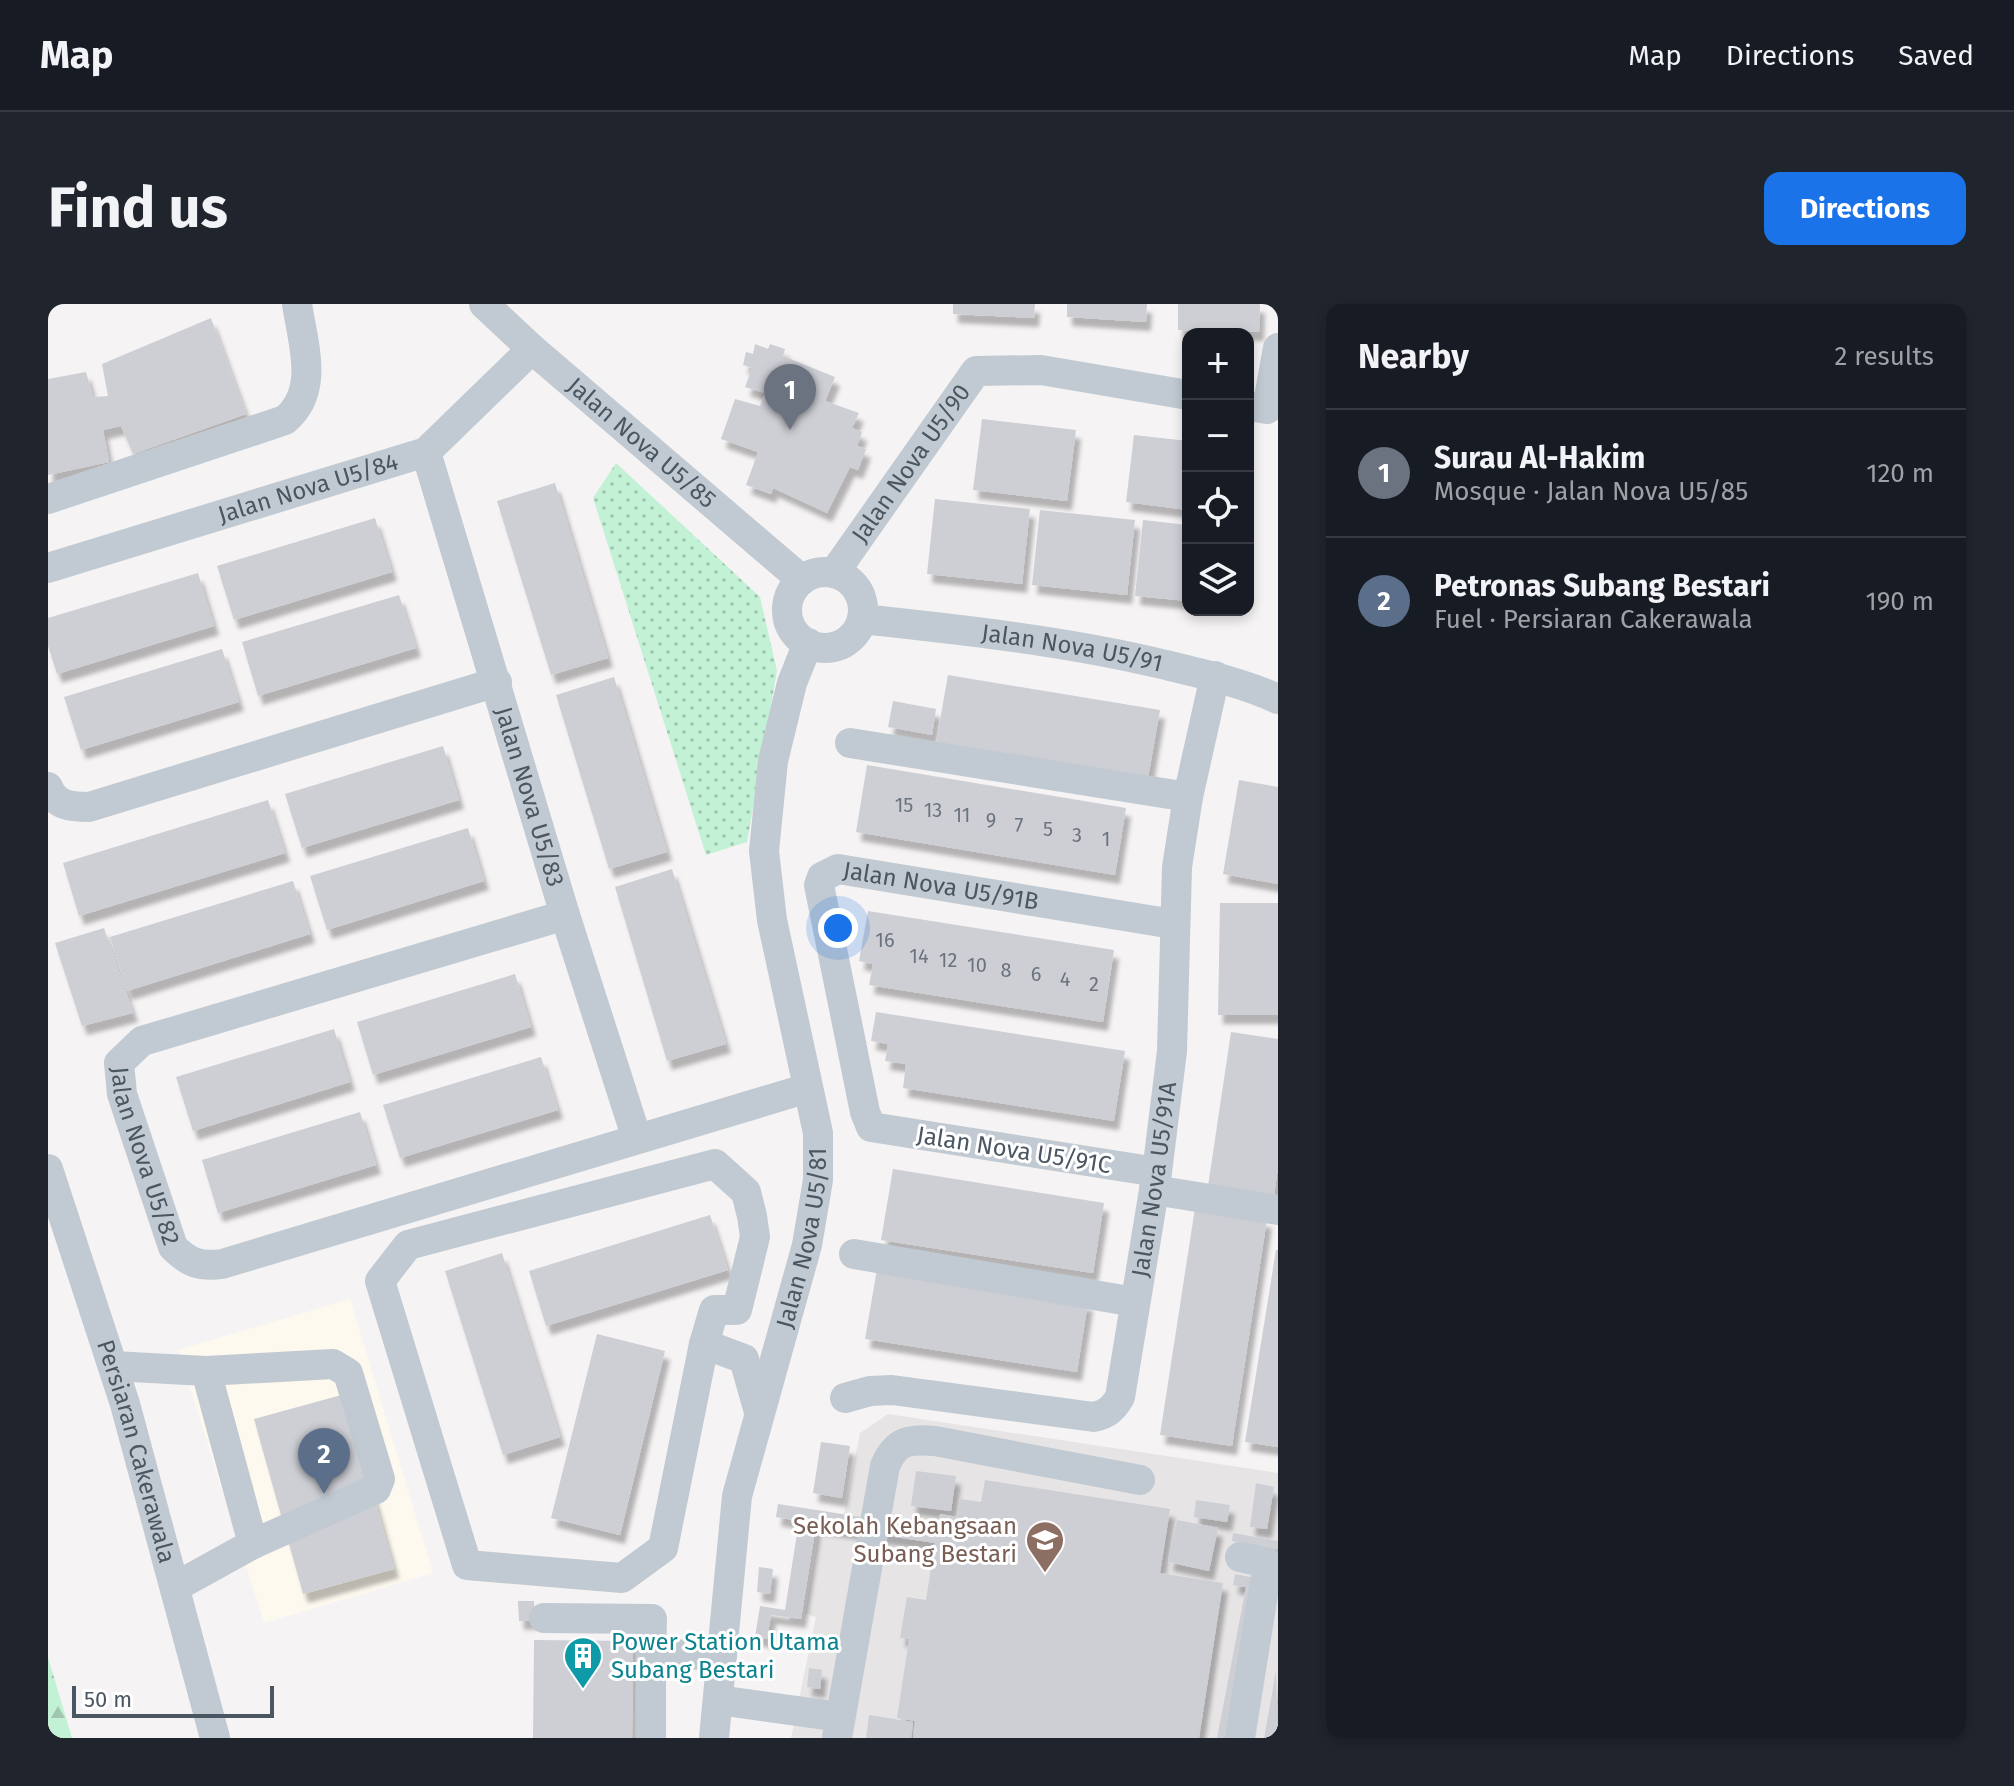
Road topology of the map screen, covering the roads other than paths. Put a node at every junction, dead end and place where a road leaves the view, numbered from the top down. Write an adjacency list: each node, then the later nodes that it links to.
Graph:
1 (297, 304): 8 (street)
2 (484, 304): 4 (street, Jalan Nova U5/85)
3 (1278, 348): 6 (street)
4 (532, 349): 7 (street, Jalan Nova U5/84); 11 (street, Jalan Nova U5/85)
5 (1182, 394): 10 (street, Jalan Nova U5/90)
6 (1254, 407)
7 (426, 452): 9 (street, Jalan Nova U5/84); 15 (street, Jalan Nova U5/83)
8 (48, 499)
9 (48, 568)
10 (834, 573): 11 (street); 12 (street)
11 (802, 580): 13 (street)
12 (862, 619): 13 (street); 14 (street, Jalan Nova U5/91)
13 (808, 643): 22 (street, Jalan Nova U5/81)
14 (1215, 676): 16 (street, Jalan Nova U5/91); 19 (street, Jalan Nova U5/91A)
15 (497, 682): 18 (street); 20 (street, Jalan Nova U5/83)
16 (1278, 699)
17 (850, 743): 19 (street)
18 (48, 787)
19 (1188, 797): 21 (street, Jalan Nova U5/91A)
20 (565, 915): 24 (street, Jalan Nova U5/83); 24 (street, Jalan Nova U5/82)
21 (1173, 924): 23 (street, Jalan Nova U5/91B); 26 (street, Jalan Nova U5/91A)
22 (808, 1088): 24 (street, Jalan Nova U5/82); 31 (street, Jalan Nova U5/81)
23 (871, 1127): 26 (street, Jalan Nova U5/91C)
24 (637, 1139)
25 (48, 1169): 33 (street, Persiaran Cakerawala)
26 (1155, 1181): 27 (street, Jalan Nova U5/91C); 29 (street, Jalan Nova U5/91A)
27 (1278, 1210)
28 (854, 1254): 29 (street)
29 (1135, 1302): 35 (street, Jalan Nova U5/91A)
30 (737, 1310): 31 (street); 32 (street); 32 (street)
31 (786, 1322): 36 (street, Jalan Nova U5/81)
32 (704, 1344): 36 (street)
33 (113, 1366): 34 (street); 40 (street, Persiaran Cakerawala)
34 (206, 1371): 38 (street); 38 (street)
35 (845, 1398)
36 (759, 1412): 43 (street, Jalan Nova U5/81)
37 (1140, 1480): 45 (street)
38 (253, 1544): 40 (street)
39 (1240, 1557): 49 (street)
40 (175, 1587): 46 (street, Persiaran Cakerawala)
41 (544, 1618): 42 (street)
42 (651, 1654): 43 (street); 47 (street)
43 (722, 1655): 44 (street, Jalan Nova U5/81)
44 (718, 1700): 45 (street); 48 (street, Jalan Nova U5/81)
45 (838, 1728)
46 (215, 1738)
47 (651, 1738)
48 (714, 1738)
49 (1240, 1738)

